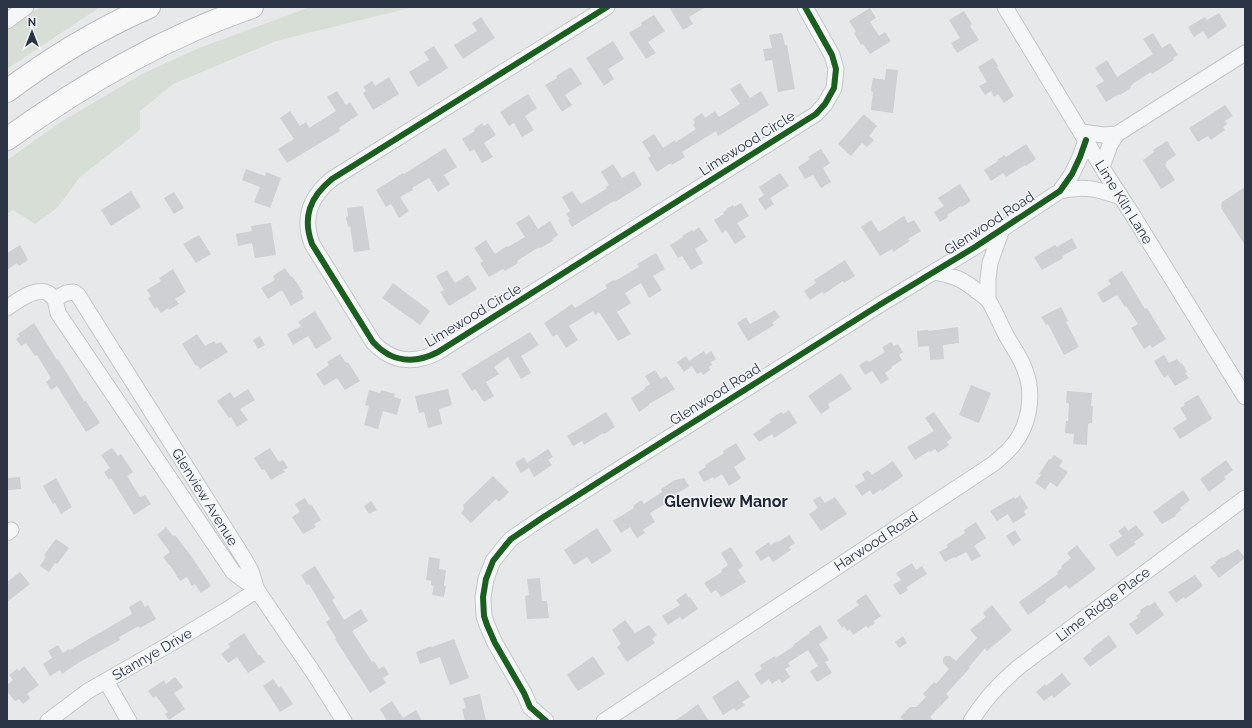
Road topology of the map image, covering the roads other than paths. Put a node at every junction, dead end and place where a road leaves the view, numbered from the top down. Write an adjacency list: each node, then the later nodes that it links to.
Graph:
1 (26, 7): 7 (street)
2 (149, 7): 9 (highway)
3 (252, 7): 12 (highway)
4 (607, 7): 6 (street, Limewood Circle)
5 (1005, 7): 11 (street, Lime Kiln Lane)
6 (808, 8)
7 (7, 21)
8 (1245, 53): 10 (street)
9 (7, 91)
10 (1117, 134): 11 (street); 13 (street)
11 (1083, 136): 13 (street, Lime Kiln Lane); 14 (street, Glenwood Road)
12 (7, 139)
13 (1102, 166): 15 (street, Lime Kiln Lane)
14 (1060, 191): 15 (street, Glenwood Road); 16 (street, Glenwood Road)
15 (1121, 197): 21 (street, Lime Kiln Lane)
16 (1002, 229): 17 (street, Glenwood Road); 19 (street, Harwood Road)
17 (934, 272): 19 (street, Harwood Road); 25 (street, Glenwood Road)
18 (55, 299): 20 (street); 23 (street); 23 (street, Glenview Avenue)
19 (988, 300): 30 (street, Harwood Road)
20 (7, 308)
21 (1245, 396)
22 (1245, 498): 31 (street, Lime Ridge Place)
23 (256, 590): 24 (street, Stannye Drive); 28 (street, Glenview Avenue)
24 (106, 681): 26 (street, Stannye Drive); 27 (street)
25 (530, 714): 29 (street, Glenwood Road)
26 (48, 721)
27 (129, 721)
28 (344, 721)
29 (546, 721)
30 (604, 721)
31 (971, 721)

